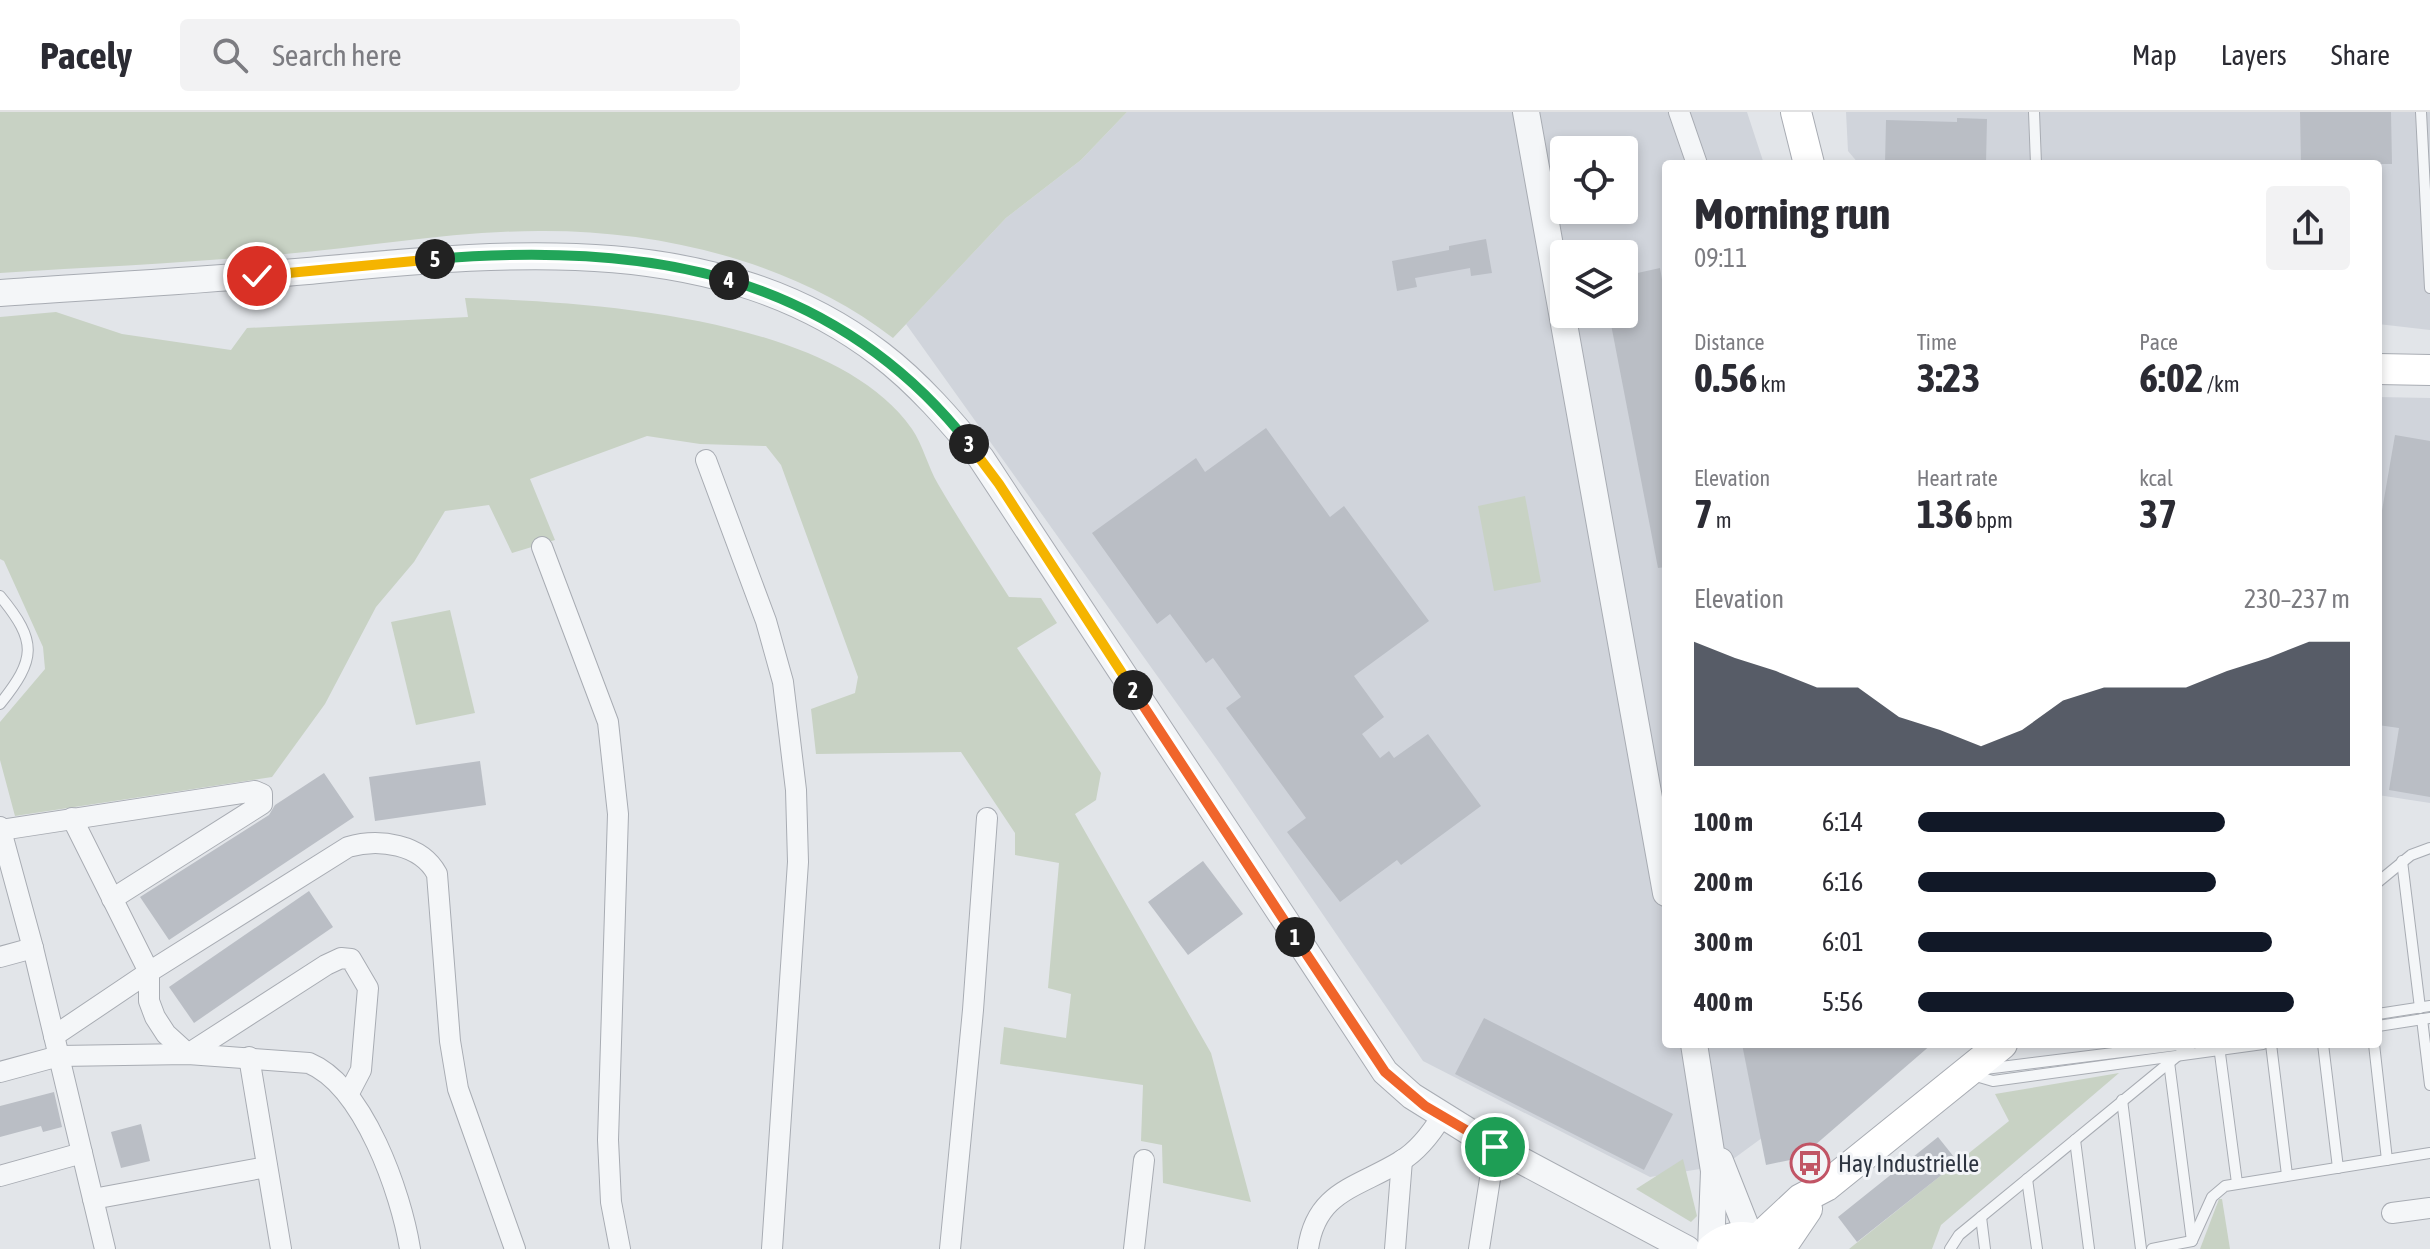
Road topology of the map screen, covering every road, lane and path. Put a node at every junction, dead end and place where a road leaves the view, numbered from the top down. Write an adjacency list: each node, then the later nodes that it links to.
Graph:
1 (1526, 112): 23 (street)
2 (1679, 112): 6 (street)
3 (1796, 112): 7 (main road)
4 (2034, 112): 8 (lane)
5 (2421, 112): 9 (lane)
6 (1696, 160)
7 (1808, 160)
8 (2036, 160)
9 (2430, 288)
10 (0, 293): 50 (street)
11 (2382, 369): 12 (main road)
12 (2430, 370)
13 (706, 460): 76 (street)
14 (542, 547): 75 (street)
15 (0, 596): 16 (lane)
16 (0, 704)
17 (72, 818): 19 (street); 25 (street); 25 (street)
18 (987, 818): 77 (street)
19 (0, 829): 21 (street)
20 (2430, 848): 22 (lane)
21 (4, 856): 26 (street)
22 (2402, 861): 24 (lane); 29 (lane)
23 (1662, 871)
24 (2382, 878)
25 (112, 899): 28 (street)
26 (33, 948): 27 (street); 32 (street)
27 (0, 957)
28 (149, 972): 32 (street); 42 (street); 74 (street)
29 (2426, 1013): 30 (lane); 31 (lane); 47 (lane)
30 (2382, 1014)
31 (2382, 1025)
32 (57, 1046): 42 (street); 45 (street); 54 (street)
33 (1695, 1048): 51 (street)
34 (1997, 1048): 46 (main road)
35 (2158, 1048): 46 (lane)
36 (2184, 1048): 44 (lane)
37 (2216, 1048): 44 (lane)
38 (2220, 1048): 64 (lane)
39 (2271, 1048): 61 (lane)
40 (2323, 1048): 60 (lane)
41 (2374, 1048): 58 (lane)
42 (188, 1054): 43 (street); 48 (street)
43 (249, 1057): 48 (street); 59 (street)
44 (2171, 1060): 46 (lane); 49 (lane); 69 (lane)
45 (0, 1072)
46 (1967, 1073): 70 (main road)
47 (2430, 1085)
48 (349, 1093): 73 (street)
49 (2122, 1100): 52 (lane); 88 (lane)
50 (1442, 1116): 53 (street); 57 (street)
51 (1711, 1139): 70 (street); 83 (street)
52 (2075, 1140): 63 (lane); 87 (lane)
53 (1495, 1147): 81 (street); 82 (street)
54 (82, 1153): 62 (street); 65 (street)
55 (2430, 1153): 58 (lane)
56 (1144, 1160): 78 (street)
57 (1402, 1160): 79 (street); 80 (street)
58 (2387, 1160): 60 (lane)
59 (267, 1167): 65 (street); 72 (street)
60 (2338, 1168): 61 (lane)
61 (2287, 1175): 64 (lane)
62 (0, 1176)
63 (2027, 1179): 68 (lane); 86 (lane)
64 (2237, 1183): 69 (lane)
65 (93, 1199): 71 (street)
66 (2430, 1208): 67 (street)
67 (2392, 1213)
68 (1981, 1217): 84 (lane); 85 (lane)
69 (2192, 1241): 89 (lane)
70 (1765, 1244): 83 (main road)
71 (103, 1249)
72 (281, 1249)
73 (410, 1249)
74 (515, 1249)
75 (620, 1249)
76 (772, 1249)
77 (950, 1249)
78 (1134, 1249)
79 (1308, 1249)
80 (1395, 1249)
81 (1479, 1249)
82 (1687, 1249)
83 (1712, 1249)
84 (1950, 1249)
85 (1985, 1249)
86 (2037, 1249)
87 (2089, 1249)
88 (2141, 1249)
89 (2152, 1249)

